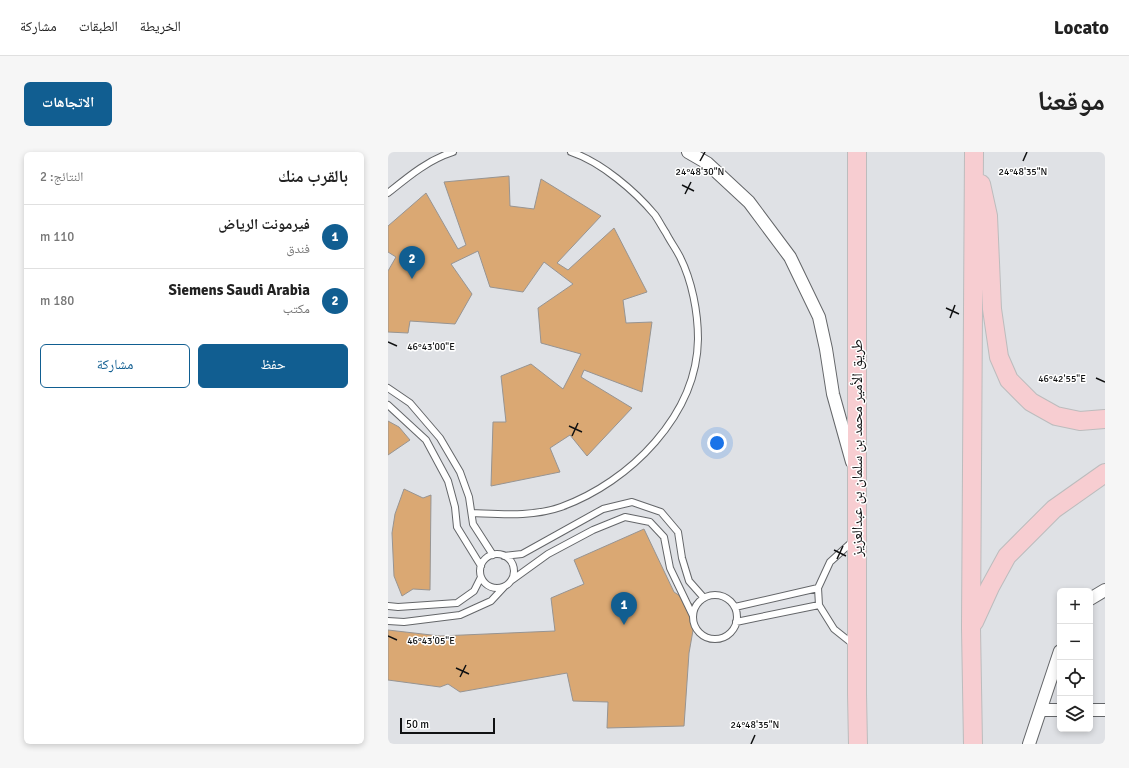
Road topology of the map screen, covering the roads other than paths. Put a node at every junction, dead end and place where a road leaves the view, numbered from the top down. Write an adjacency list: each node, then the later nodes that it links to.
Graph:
1 (453, 152): 6 (lane)
2 (571, 152): 12 (lane)
3 (688, 152): 11 (street)
4 (857, 152): 11 (main road, طريق الأمير محمد بن سلمان بن عبدالعزيز)
5 (974, 152): 9 (main road); 30 (main road)
6 (388, 193)
7 (388, 388): 12 (lane)
8 (388, 405): 16 (lane)
9 (1105, 419)
10 (1105, 473): 30 (main road)
11 (857, 481): 13 (main road, طريق الأمير محمد بن سلمان بن عبدالعزيز)
12 (472, 513): 14 (lane)
13 (857, 537): 20 (lane); 31 (main road, طريق الأمير محمد بن سلمان بن عبدالعزيز)
14 (493, 555): 15 (lane); 16 (lane)
15 (504, 556): 18 (lane); 23 (lane)
16 (481, 566): 17 (lane)
17 (481, 577): 19 (lane); 25 (lane)
18 (512, 580): 19 (lane); 27 (lane)
19 (504, 587): 28 (lane)
20 (818, 588): 24 (lane); 26 (lane)
21 (1105, 590): 22 (street)
22 (1093, 597)
23 (704, 598): 26 (lane); 27 (lane)
24 (819, 604): 29 (lane); 31 (lane)
25 (388, 606)
26 (735, 607): 29 (lane)
27 (693, 616): 29 (lane)
28 (388, 621)
29 (736, 622)
30 (971, 628): 38 (main road)
31 (857, 647): 37 (main road, طريق الأمير محمد بن سلمان بن عبدالعزيز)
32 (1057, 660): 33 (street)
33 (1041, 710): 34 (street); 39 (street)
34 (1057, 710)
35 (1093, 710): 36 (street)
36 (1105, 710)
37 (857, 743)
38 (973, 744)
39 (1029, 744)

